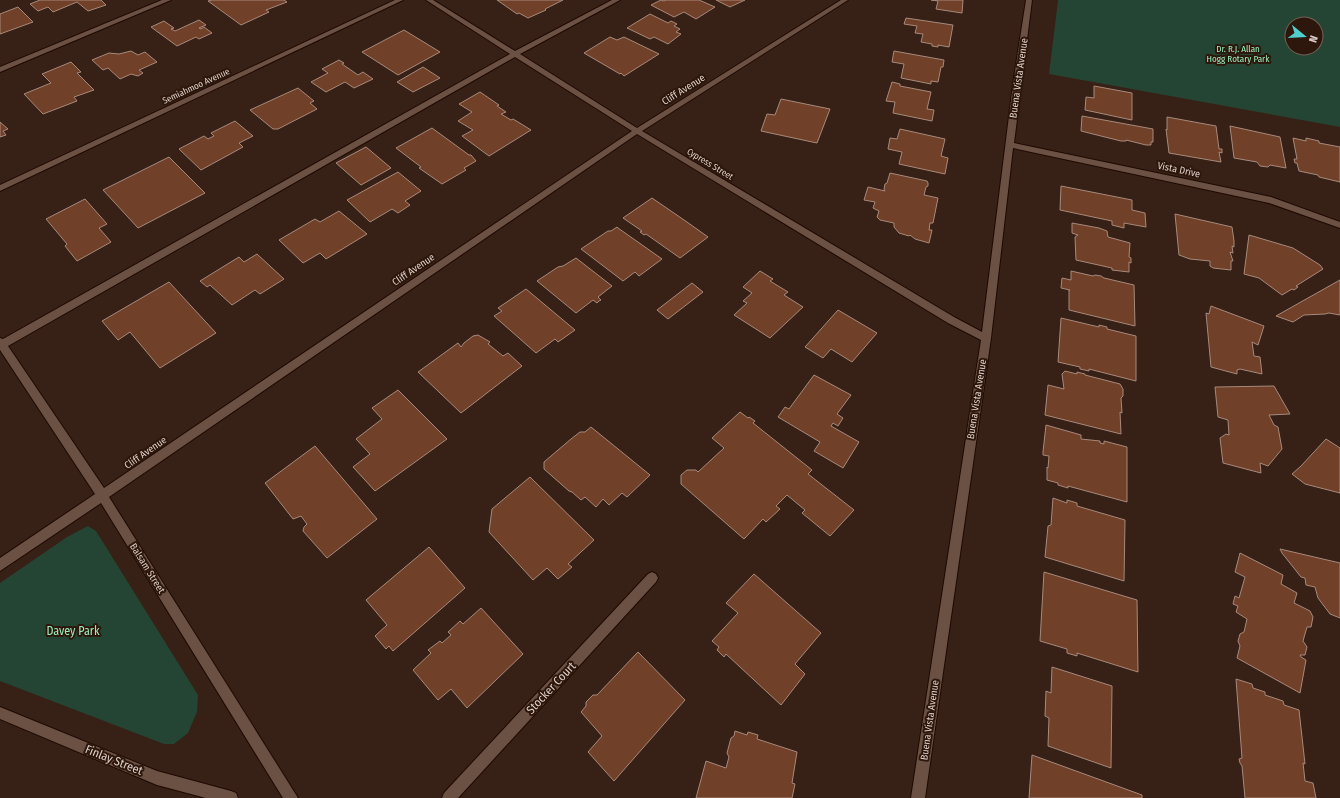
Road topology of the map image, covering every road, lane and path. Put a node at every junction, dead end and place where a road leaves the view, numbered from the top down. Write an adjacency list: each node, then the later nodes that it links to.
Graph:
1 (168, 0): 8 (street)
2 (400, 0): 11 (street, Semiahmoo Avenue)
3 (429, 0): 7 (street, Cypress Street)
4 (617, 0): 7 (street)
5 (844, 0): 9 (street, Cliff Avenue)
6 (1029, 0): 10 (street, Buena Vista Avenue)
7 (515, 54): 9 (street, Cypress Street); 14 (street)
8 (0, 70)
9 (637, 131): 13 (street, Cypress Street); 15 (street, Cliff Avenue)
10 (1010, 145): 12 (street, Vista Drive); 13 (street, Buena Vista Avenue)
11 (0, 188)
12 (1340, 225)
13 (986, 338): 22 (street, Buena Vista Avenue)
14 (1, 344): 15 (street, Balsam Street)
15 (102, 495): 16 (street, Cliff Avenue); 20 (street, Balsam Street)
16 (0, 565)
17 (652, 578): 21 (street, Stocker Court)
18 (0, 713): 19 (street, Finlay Street)
19 (231, 798)
20 (291, 798)
21 (449, 798)
22 (918, 798)

